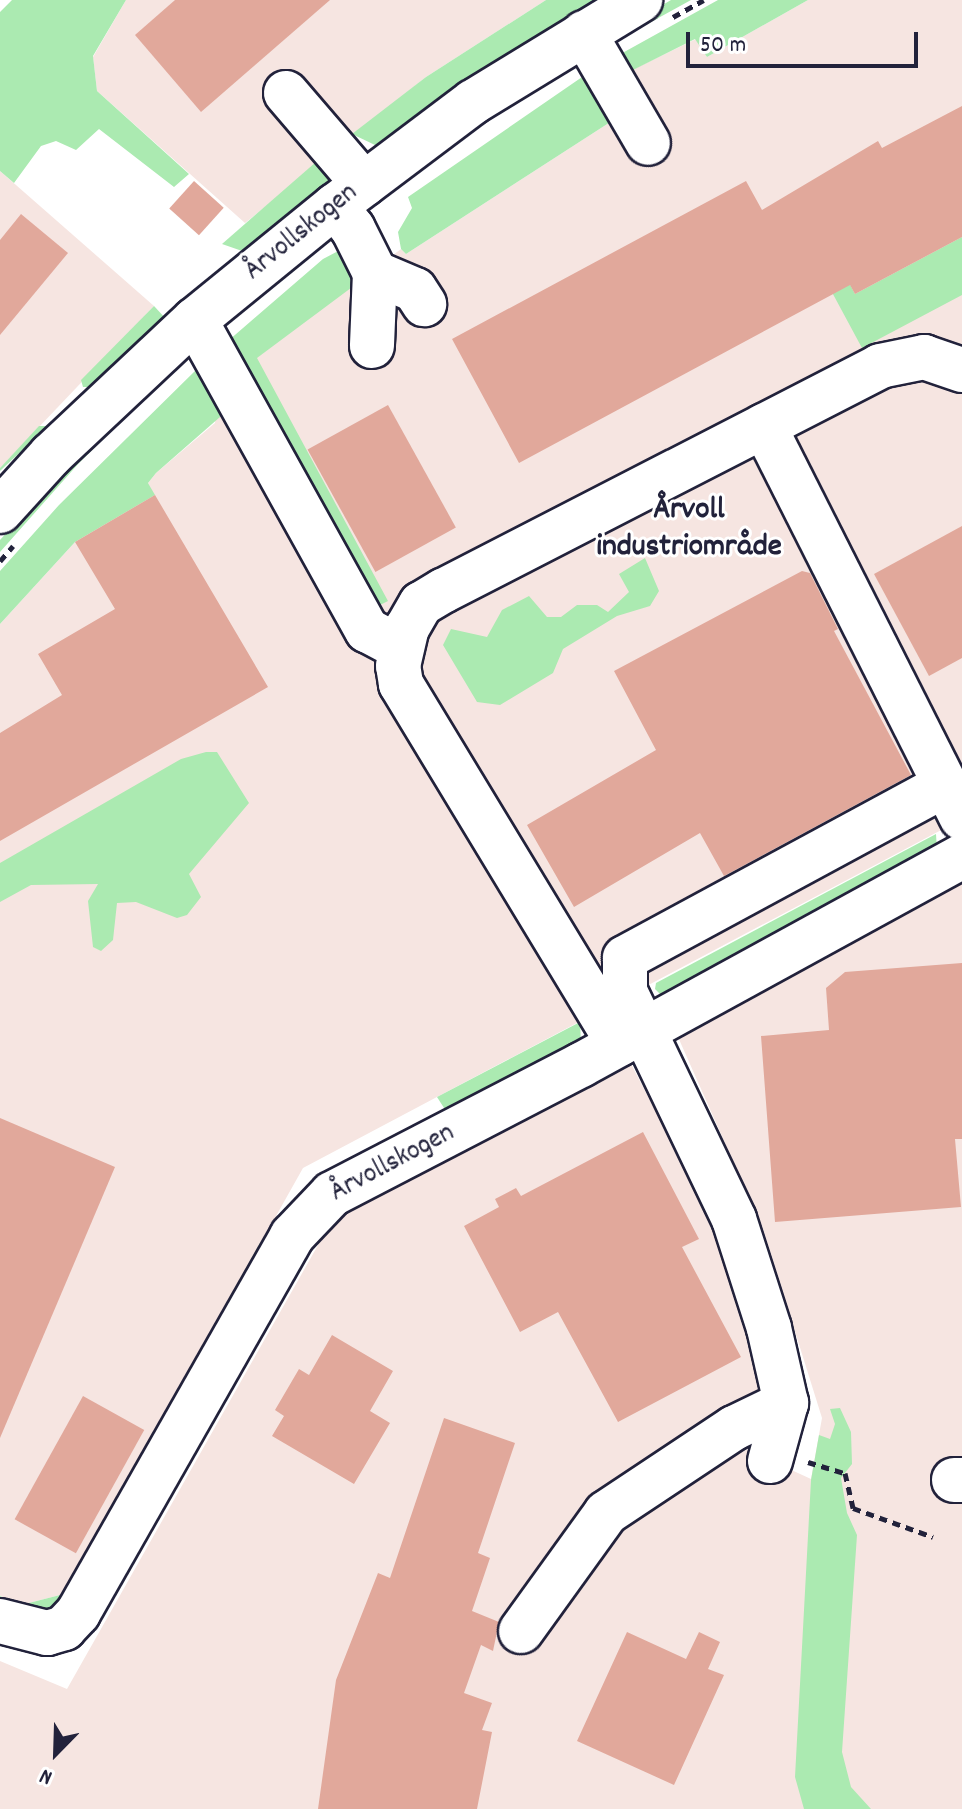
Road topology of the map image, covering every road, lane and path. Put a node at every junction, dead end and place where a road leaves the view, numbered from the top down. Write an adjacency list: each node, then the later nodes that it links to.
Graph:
1 (640, 0): 2 (street, Årvollskogen)
2 (584, 33): 4 (street); 5 (street, Årvollskogen)
3 (286, 93): 5 (street)
4 (648, 143)
5 (349, 195): 6 (street); 8 (street, Årvollskogen)
6 (375, 273): 7 (street); 9 (street)
7 (424, 304)
8 (195, 320): 12 (street, Årvollskogen); 13 (street)
9 (372, 346)
10 (962, 370): 11 (street)
11 (764, 426): 13 (street); 14 (street)
12 (0, 511)
13 (401, 648): 16 (street)
14 (954, 802): 16 (street)
15 (962, 856): 16 (street, Årvollskogen)
16 (632, 1036): 17 (street); 20 (street, Årvollskogen)
17 (786, 1403): 18 (street); 21 (street)
18 (790, 1462): 19 (path)
19 (933, 1537)
20 (0, 1621)
21 (521, 1631)

